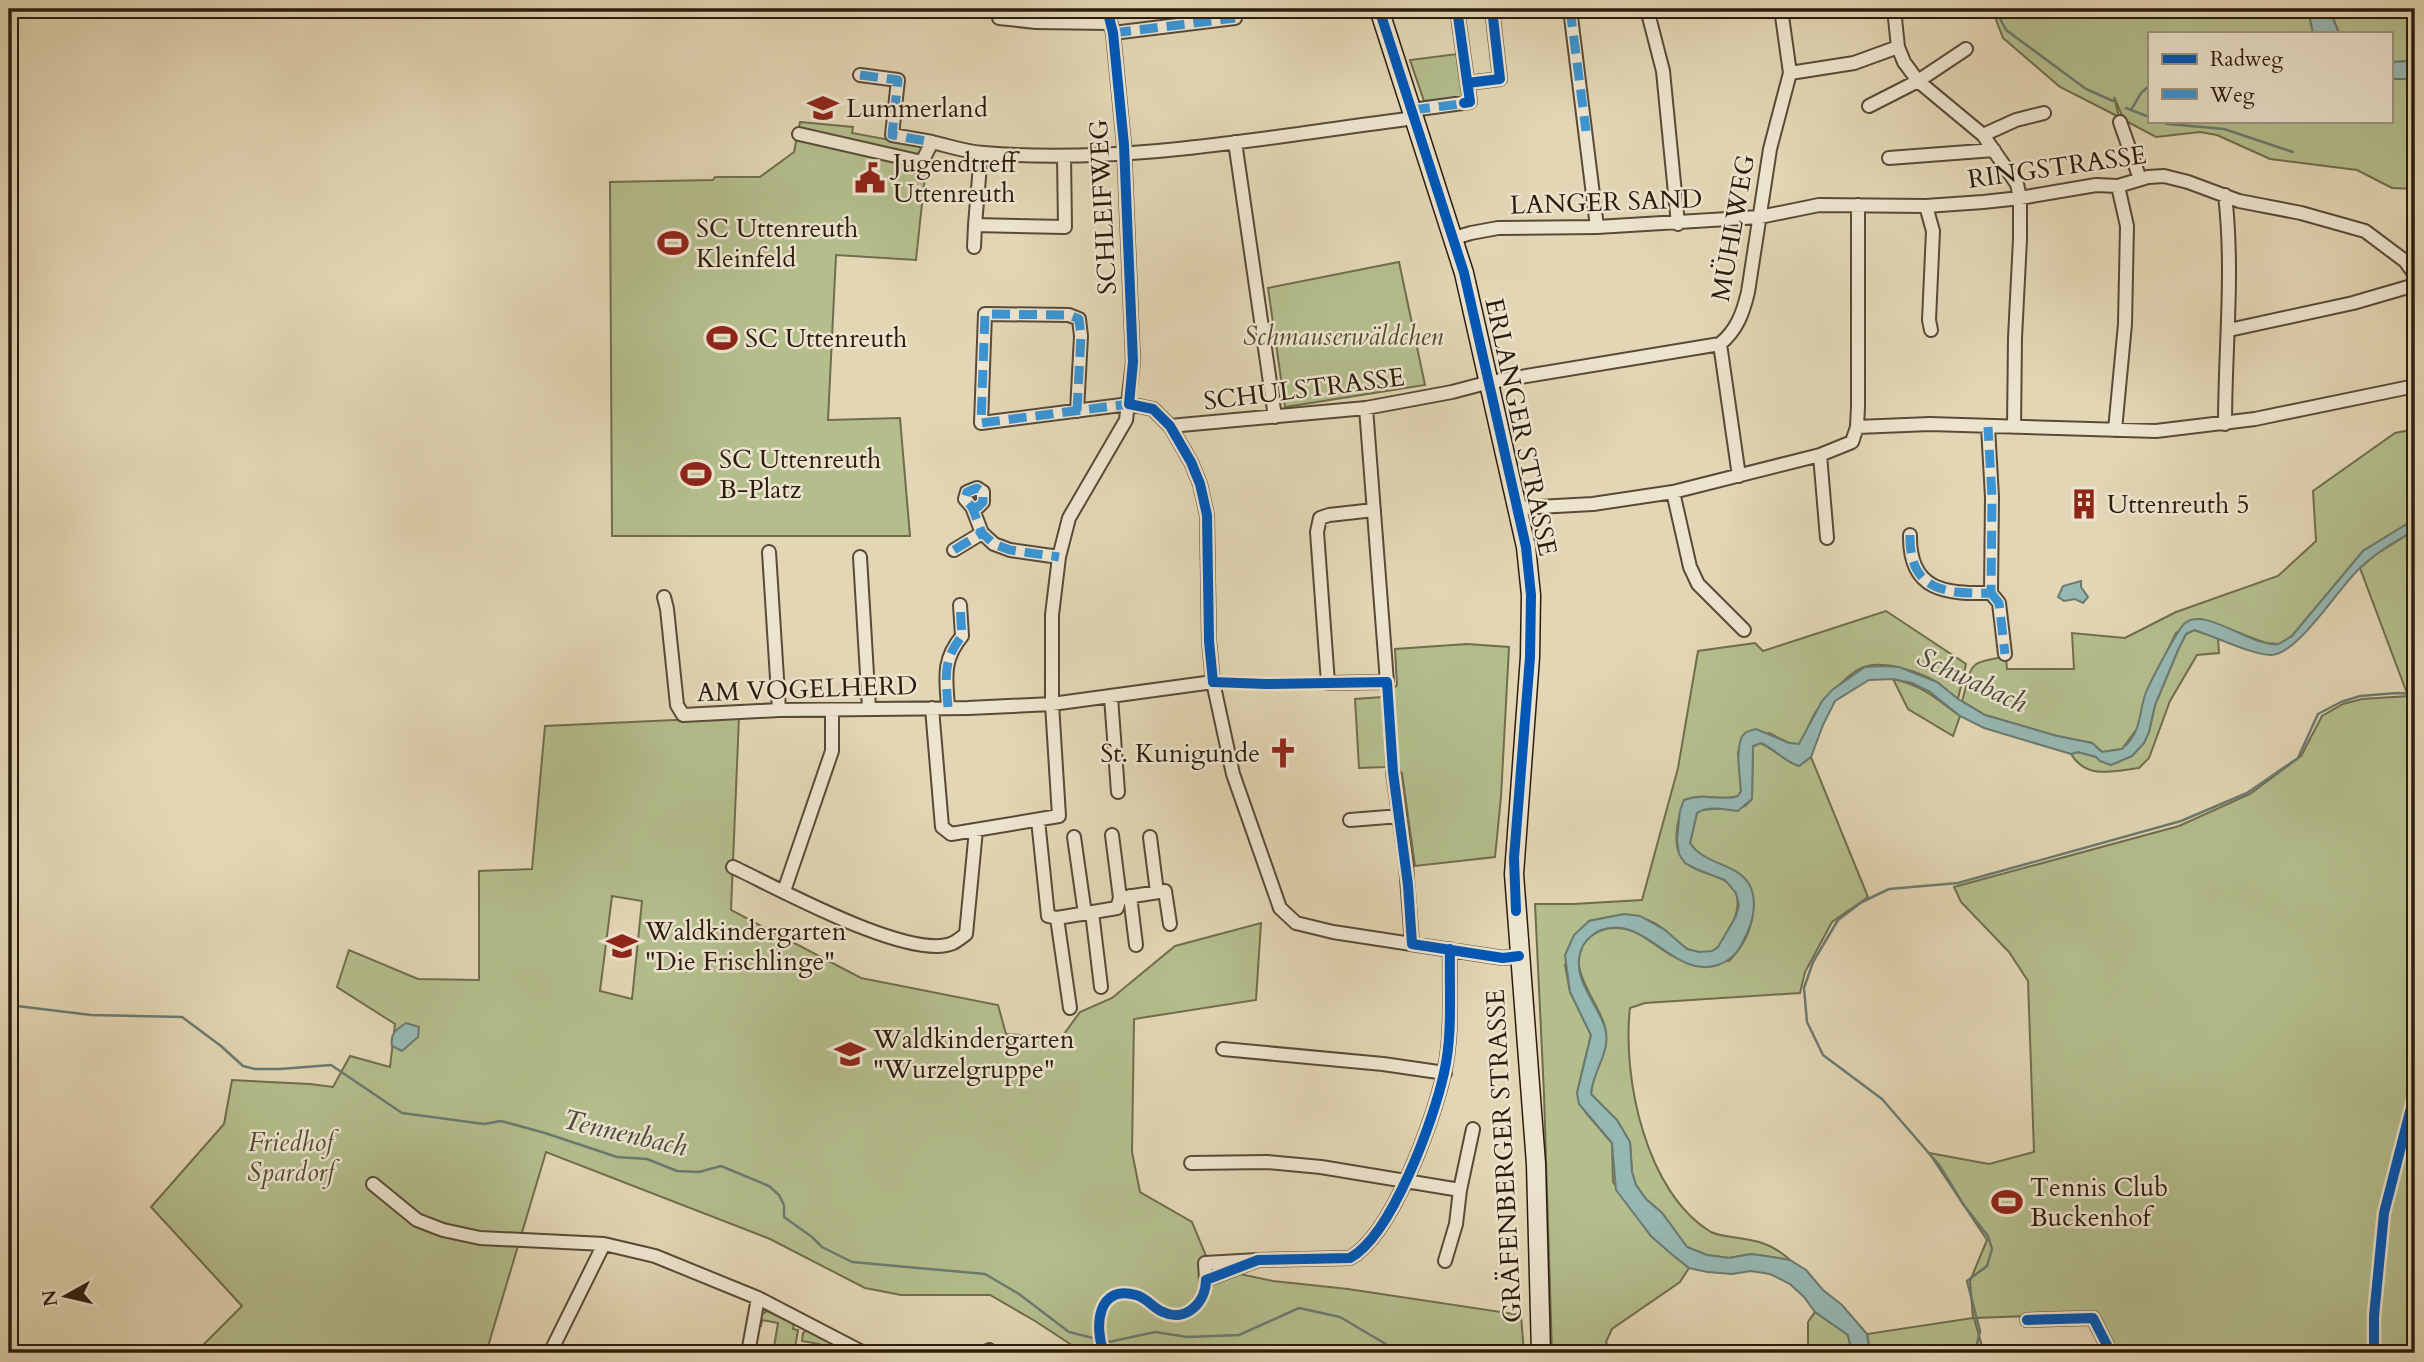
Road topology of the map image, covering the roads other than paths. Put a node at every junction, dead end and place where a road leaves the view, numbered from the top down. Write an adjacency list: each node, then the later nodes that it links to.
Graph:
1 (1107, 9): 11 (street, SCHLEIFWEG)
2 (1379, 9): 20 (main road, ERLANGER STRASSE)
3 (1457, 9): 17 (street)
4 (1492, 9): 17 (street)
5 (1570, 9): 40 (street)
6 (1647, 9): 38 (street)
7 (1781, 9): 14 (street, MÜHLWEG)
8 (1894, 9): 12 (street)
9 (1235, 18): 11 (street)
10 (999, 19): 11 (street)
11 (1111, 28): 28 (street, SCHLEIFWEG)
12 (1898, 47): 14 (street); 16 (street)
13 (1966, 49): 16 (street)
14 (1790, 73): 37 (street, MÜHLWEG)
15 (860, 75): 24 (street)
16 (1918, 81): 18 (street); 23 (street)
17 (1467, 83): 20 (street)
18 (1869, 106)
19 (2044, 113): 23 (street)
20 (1413, 114): 25 (street); 41 (main road, ERLANGER STRASSE)
21 (2120, 122): 31 (street)
22 (799, 134): 24 (street)
23 (1983, 135): 26 (street)
24 (932, 142): 27 (street)
25 (1234, 142): 28 (street); 52 (street)
26 (1994, 150): 30 (street); 34 (street)
27 (981, 153): 29 (street); 39 (street)
28 (1124, 154): 29 (street); 49 (street, SCHLEIFWEG)
29 (1064, 156): 39 (street)
30 (1889, 158)
31 (2140, 180): 32 (street, RINGSTRASSE); 33 (street, RINGSTRASSE)
32 (2118, 187): 34 (street, RINGSTRASSE); 58 (street)
33 (2225, 195): 43 (street, RINGSTRASSE); 45 (street)
34 (2020, 198): 36 (street, RINGSTRASSE); 57 (street)
35 (1858, 205): 36 (street, RINGSTRASSE); 37 (street, RINGSTRASSE); 55 (street)
36 (1926, 206): 44 (street)
37 (1760, 217): 38 (street, LANGER SAND); 46 (street, MÜHLWEG)
38 (1678, 224): 40 (street, LANGER SAND)
39 (975, 225): 42 (street)
40 (1597, 228): 41 (street, LANGER SAND)
41 (1454, 238): 47 (main road, ERLANGER STRASSE)
42 (974, 247)
43 (2415, 283): 45 (street)
44 (1931, 330)
45 (2229, 330): 53 (street)
46 (1720, 344): 47 (street); 60 (street)
47 (1490, 382): 50 (street, SCHULSTRASSE); 63 (main road, ERLANGER STRASSE)
48 (2415, 386): 53 (street)
49 (1129, 404): 51 (street); 54 (street, SCHULSTRASSE); 71 (street, SCHLEIFWEG)
50 (1366, 408): 52 (street, SCHULSTRASSE); 64 (street)
51 (1077, 411): 51 (street)
52 (1275, 417): 54 (street, SCHULSTRASSE)
53 (2225, 424): 58 (street)
54 (1170, 426): 77 (street)
55 (1857, 427): 56 (street); 59 (street)
56 (1988, 427): 57 (street); 72 (street)
57 (2014, 427): 58 (street)
58 (2115, 430)
59 (1820, 455): 60 (street); 67 (street)
60 (1739, 476): 61 (street)
61 (1673, 492): 63 (street); 75 (street)
62 (972, 507): 65 (street)
63 (1519, 508): 104 (main road, ERLANGER STRASSE)
64 (1374, 510): 64 (street)
65 (982, 533): 68 (street); 71 (street)
66 (1910, 535): 72 (street)
67 (1827, 538)
68 (954, 550)
69 (769, 552): 83 (street)
70 (860, 557): 81 (street)
71 (1059, 557): 79 (street, SCHLEIFWEG)
72 (1992, 593): 76 (street)
73 (664, 597): 83 (street, AM VOGELHERD)
74 (960, 605): 80 (street)
75 (1744, 630)
76 (2005, 654)
77 (1213, 682): 78 (street, AM VOGELHERD); 101 (street)
78 (1111, 697): 79 (street, AM VOGELHERD); 86 (street)
79 (1052, 704): 80 (street, AM VOGELHERD); 88 (street, SCHLEIFWEG)
80 (948, 707): 82 (street, AM VOGELHERD)
81 (869, 708): 82 (street, AM VOGELHERD); 84 (street, AM VOGELHERD)
82 (932, 708): 90 (street)
83 (779, 710): 84 (street, AM VOGELHERD)
84 (832, 710): 95 (street)
85 (1393, 772): 87 (street)
86 (1118, 792)
87 (1400, 816): 89 (street); 101 (street)
88 (1038, 820): 90 (street); 99 (street)
89 (1350, 820)
90 (976, 830): 95 (street)
91 (1112, 835): 97 (street)
92 (1074, 837): 98 (street)
93 (1150, 837): 96 (street)
94 (733, 867): 95 (street)
95 (784, 891)
96 (1157, 892): 97 (street); 100 (street)
97 (1125, 897): 98 (street); 102 (street)
98 (1089, 913): 99 (street); 105 (street)
99 (1057, 918): 106 (street)
100 (1170, 924)
101 (1412, 944): 103 (street)
102 (1136, 945)
103 (1451, 949): 104 (street); 108 (street)
104 (1519, 957): 122 (main road, GRÄFENBERGER STRASSE)
105 (1101, 986)
106 (1070, 1008)
107 (1223, 1049): 108 (street)
108 (1445, 1073): 111 (street)
109 (1473, 1129): 113 (street)
110 (1191, 1163): 111 (street)
111 (1406, 1182): 113 (street); 115 (street)
112 (373, 1184): 114 (street)
113 (1460, 1190): 116 (street)
114 (604, 1244): 117 (street); 119 (street)
115 (1258, 1260)
116 (1445, 1261)
117 (758, 1298): 120 (street); 121 (street)
118 (2027, 1320): 123 (street)
119 (550, 1353)
120 (748, 1353)
121 (864, 1353)
122 (1541, 1353)
123 (2111, 1353)

